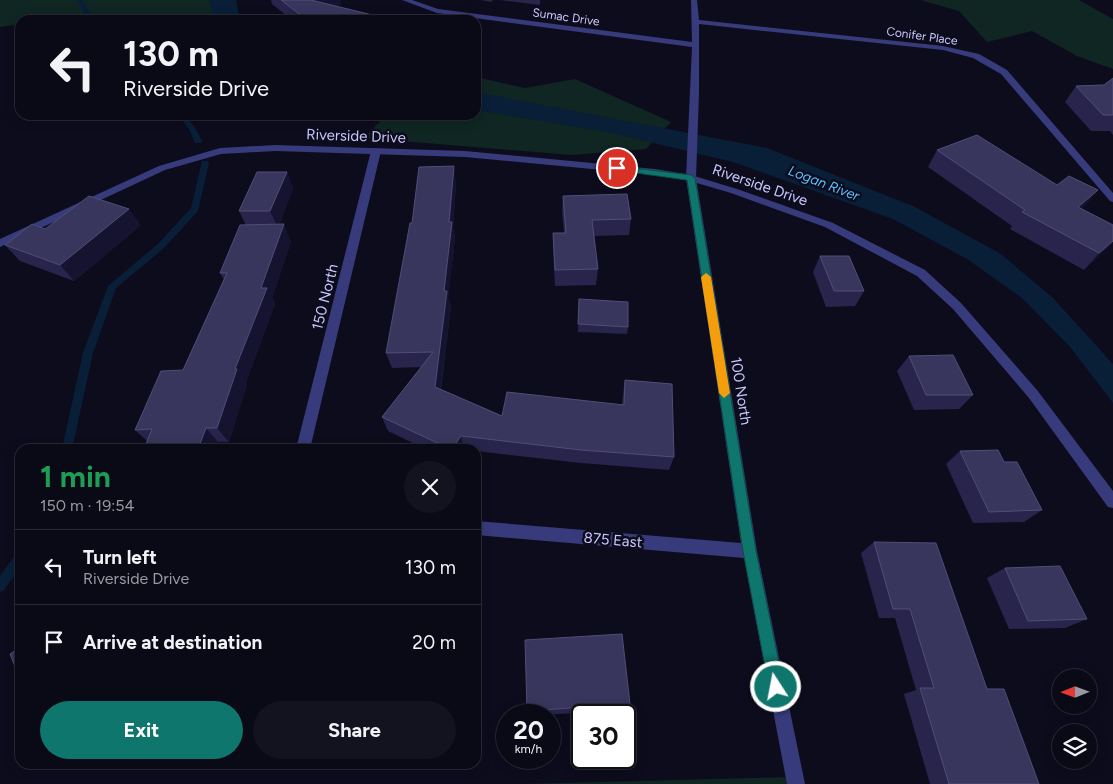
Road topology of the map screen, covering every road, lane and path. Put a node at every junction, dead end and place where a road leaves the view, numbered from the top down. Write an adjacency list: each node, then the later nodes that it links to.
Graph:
1 (405, 0): 3 (street, Sumac Drive)
2 (694, 0): 5 (street, 100 North)
3 (467, 15)
4 (481, 17): 6 (street, Sumac Drive)
5 (696, 22): 6 (street, 100 North); 9 (street, Conifer Place)
6 (695, 45): 8 (street, 100 North)
7 (376, 151): 8 (street, Riverside Drive); 10 (street, Riverside Drive); 11 (street, 150 North)
8 (691, 178): 12 (street, Riverside Drive); 14 (street, 100 North)
9 (1113, 199)
10 (0, 244)
11 (304, 444)
12 (1113, 502)
13 (481, 528): 14 (street, 875 East)
14 (750, 551): 15 (street, 100 North)
15 (796, 784)

